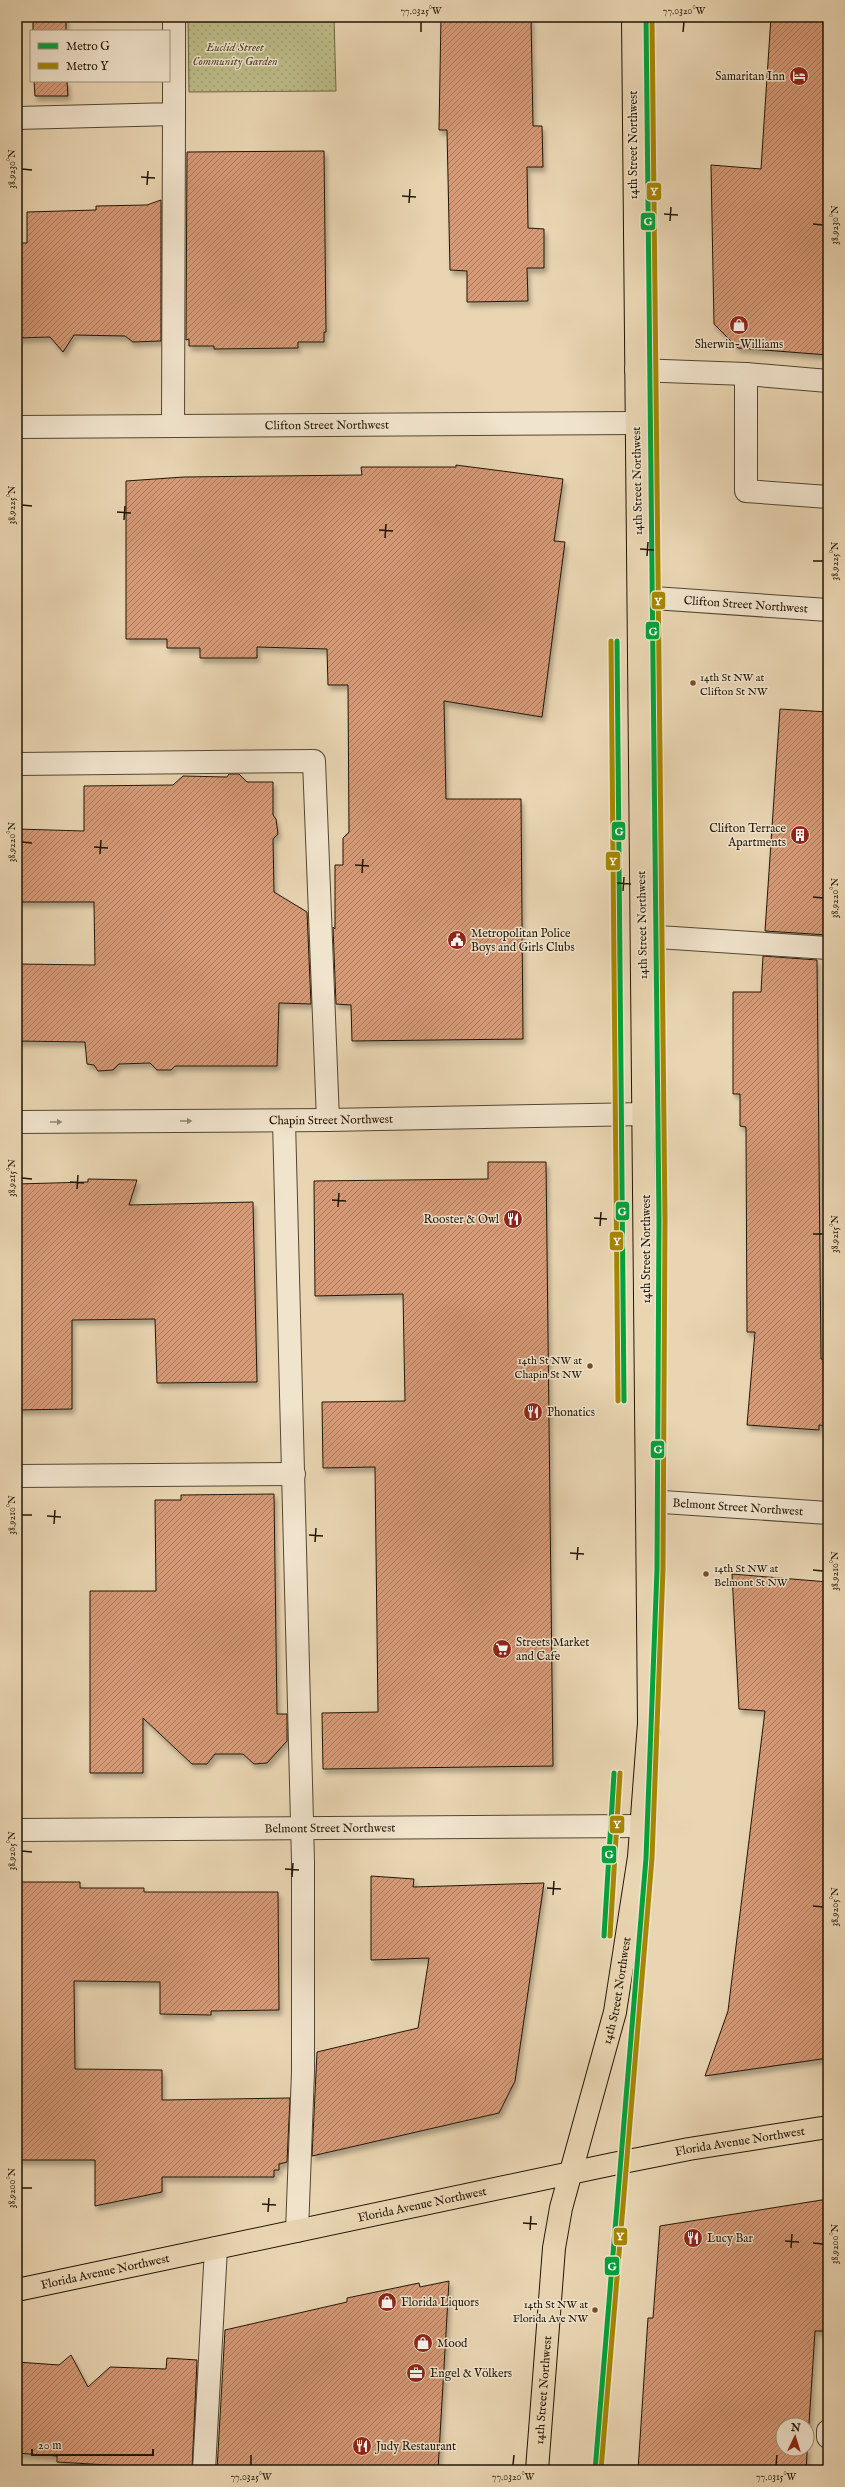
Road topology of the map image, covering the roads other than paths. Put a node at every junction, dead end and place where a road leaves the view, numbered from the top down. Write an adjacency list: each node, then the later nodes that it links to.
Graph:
1 (174, 17): 3 (street)
2 (633, 17): 5 (main road, 14th Street Northwest)
3 (174, 114): 4 (street); 9 (street)
4 (17, 118)
5 (636, 370): 6 (street); 8 (main road, 14th Street Northwest)
6 (746, 374): 7 (street); 11 (street)
7 (828, 381)
8 (636, 423): 9 (street, Clifton Street Northwest); 12 (main road, 14th Street Northwest)
9 (173, 426): 10 (street, Clifton Street Northwest)
10 (17, 428)
11 (828, 497)
12 (639, 597): 13 (street, Clifton Street Northwest); 15 (main road, 14th Street Northwest)
13 (828, 610)
14 (17, 764): 18 (street)
15 (642, 936): 16 (street); 17 (main road, 14th Street Northwest)
16 (828, 948)
17 (645, 1114): 18 (street, Chapin Street Northwest); 23 (main road, 14th Street Northwest)
18 (328, 1120): 19 (street, Chapin Street Northwest)
19 (284, 1121): 20 (street, Chapin Street Northwest, one-way to 19); 21 (street)
20 (17, 1122)
21 (294, 1474): 22 (street); 26 (street)
22 (17, 1476)
23 (648, 1501): 24 (street, Belmont Street Northwest); 25 (main road, 14th Street Northwest)
24 (828, 1512)
25 (642, 1826): 26 (street, Belmont Street Northwest); 29 (main road, 14th Street Northwest)
26 (302, 1829): 27 (street, Belmont Street Northwest); 30 (street)
27 (17, 1830)
28 (828, 2127): 29 (main road, Florida Avenue Northwest)
29 (571, 2172): 30 (main road, Florida Avenue Northwest); 36 (main road, 14th Street Northwest)
30 (297, 2231): 31 (main road, Florida Avenue Northwest)
31 (216, 2248): 32 (main road, Florida Avenue Northwest); 35 (street)
32 (17, 2290)
33 (828, 2431): 34 (street)
34 (828, 2437)
35 (204, 2470)
36 (537, 2470)

